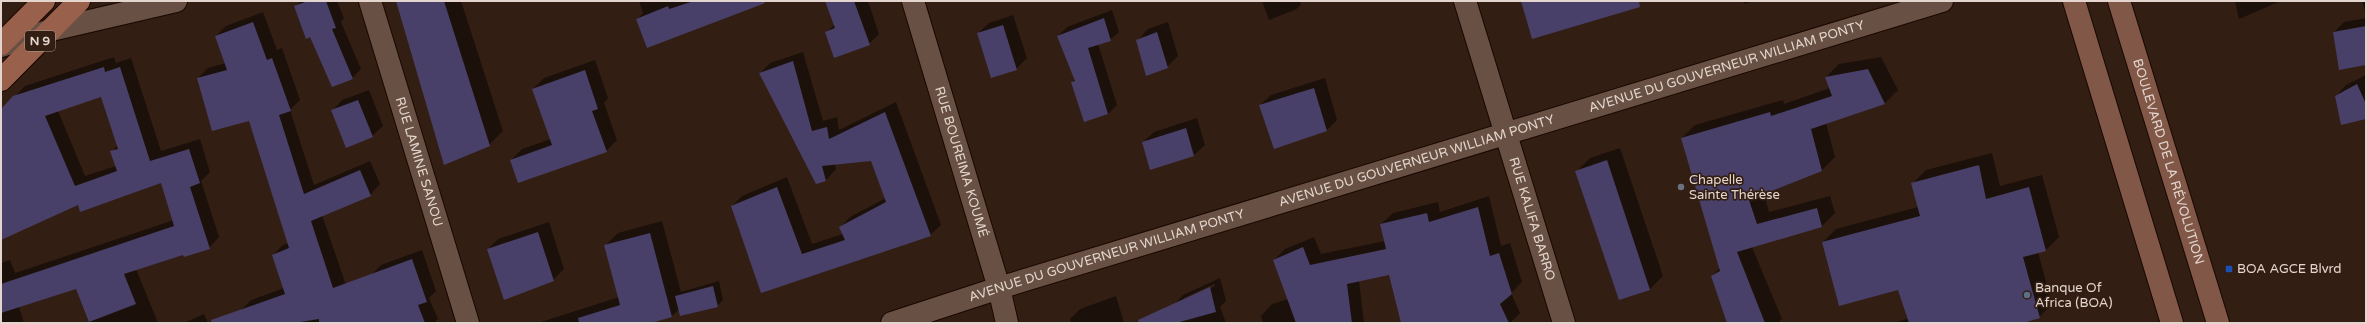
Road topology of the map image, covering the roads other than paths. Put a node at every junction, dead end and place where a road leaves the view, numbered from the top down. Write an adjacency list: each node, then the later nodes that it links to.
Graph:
1 (44, 1): 11 (main road, N 9)
2 (79, 1): 10 (main road, N 9)
3 (176, 1): 10 (street)
4 (370, 1): 15 (street, RUE LAMINE SANOU)
5 (913, 1): 14 (street, RUE BOUREIMA KOUMÉ)
6 (1465, 1): 13 (street, RUE KALIFA BARRO)
7 (1942, 1): 13 (street, AVENUE DU GOUVERNEUR WILLIAM PONTY)
8 (2074, 1): 19 (main road)
9 (2119, 1): 20 (main road, BOULEVARD DE LA RÉVOLUTION)
10 (51, 30): 11 (street); 12 (main road, N 9)
11 (1, 45)
12 (1, 80)
13 (1505, 134): 14 (street, AVENUE DU GOUVERNEUR WILLIAM PONTY); 18 (street, RUE KALIFA BARRO)
14 (999, 288): 16 (street, AVENUE DU GOUVERNEUR WILLIAM PONTY); 17 (street, RUE BOUREIMA KOUMÉ)
15 (468, 323)
16 (892, 323)
17 (1007, 323)
18 (1564, 323)
19 (2172, 323)
20 (2218, 323)

